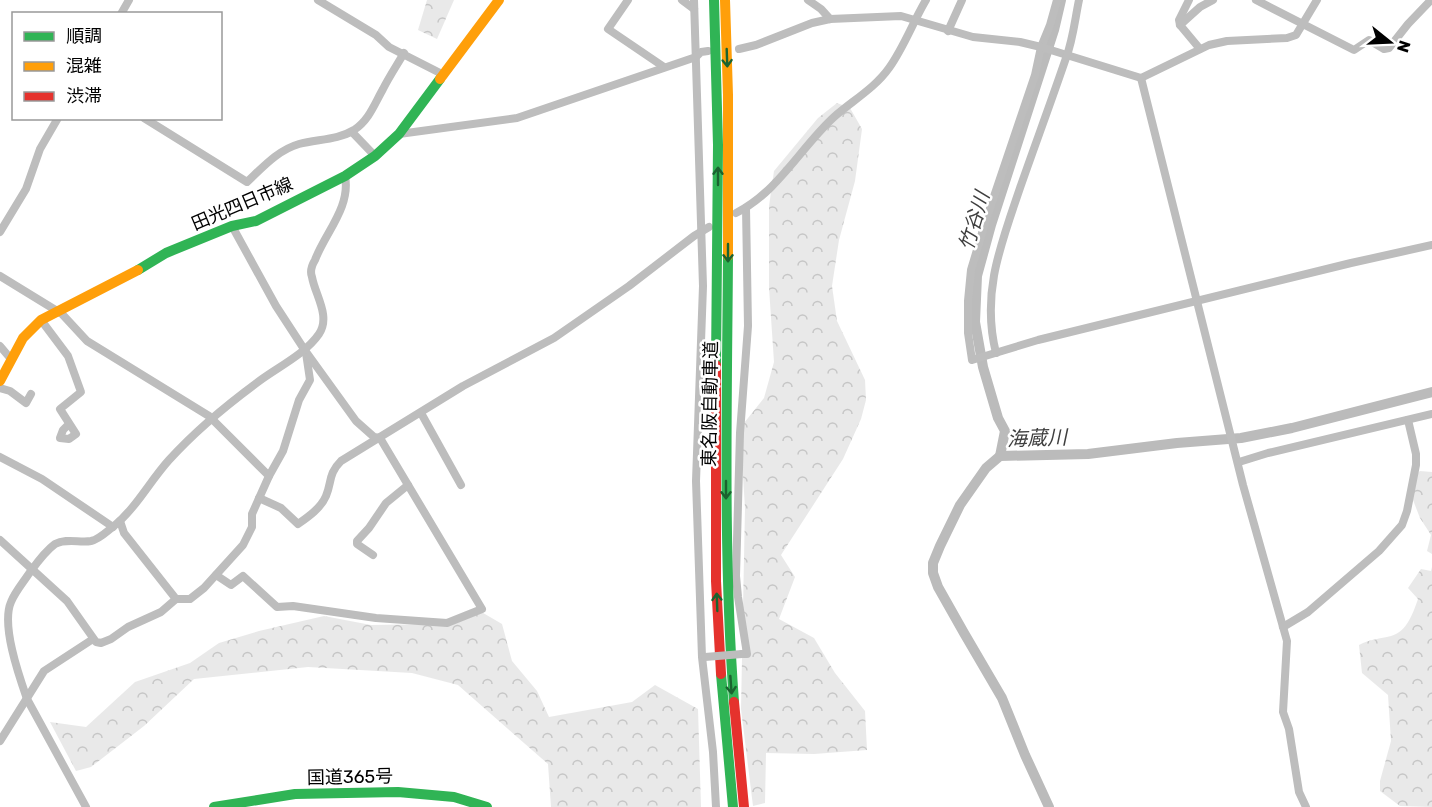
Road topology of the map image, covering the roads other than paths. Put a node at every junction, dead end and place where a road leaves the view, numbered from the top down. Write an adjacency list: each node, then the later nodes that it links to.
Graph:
1 (318, 0): 27 (street)
2 (499, 0): 31 (main road, 田光四日市線)
3 (628, 0): 30 (street)
4 (682, 0): 17 (street)
5 (714, 0): 84 (main road, 東名阪自動車道, one-way to 5)
6 (725, 0): 85 (main road, 東名阪自動車道, one-way to 85)
7 (808, 0): 19 (street)
8 (927, 0): 18 (street)
9 (962, 0): 22 (street)
10 (1057, 0): 23 (street)
11 (1079, 0): 28 (street)
12 (1189, 0): 20 (street)
13 (1213, 0): 20 (street)
14 (1256, 0): 21 (street)
15 (1317, 0): 21 (street)
16 (1431, 0): 21 (street)
17 (694, 4): 29 (street)
18 (915, 19): 19 (street); 22 (street); 39 (street)
19 (830, 20): 24 (street)
20 (1180, 25): 25 (street)
21 (1302, 25): 25 (street)
22 (948, 31): 23 (street)
23 (1043, 48): 28 (street); 51 (street)
24 (739, 49)
25 (1200, 49): 32 (street)
26 (708, 51): 29 (street)
27 (404, 53): 31 (street); 35 (street)
28 (1065, 56): 32 (street); 51 (street)
29 (696, 57): 30 (street); 42 (street)
30 (664, 67): 36 (street)
31 (444, 75): 36 (main road, 田光四日市線)
32 (1141, 78): 46 (street)
33 (57, 120): 43 (street)
34 (147, 120): 35 (street)
35 (352, 132): 37 (street)
36 (399, 134): 37 (main road, 田光四日市線)
37 (375, 156): 38 (main road, 田光四日市線)
38 (345, 176): 41 (main road, 田光四日市線); 50 (street)
39 (746, 208): 40 (street); 77 (street, bridge)
40 (736, 213)
41 (232, 226): 47 (main road, 田光四日市線); 50 (street)
42 (705, 229): 56 (street); 77 (street)
43 (0, 232)
44 (1432, 245): 46 (street)
45 (0, 276): 47 (street)
46 (1196, 302): 51 (street); 63 (street)
47 (57, 311): 48 (main road, 田光四日市線); 58 (street)
48 (41, 320): 52 (main road, 田光四日市線); 60 (street)
49 (0, 346): 52 (street)
50 (304, 349): 58 (street); 61 (street); 64 (street)
51 (995, 353)
52 (11, 359): 53 (main road, 田光四日市線)
53 (0, 381)
54 (0, 388): 55 (street)
55 (31, 394)
56 (421, 413): 61 (street); 66 (street)
57 (1432, 414): 59 (street)
58 (212, 418): 64 (street); 68 (street)
59 (1408, 420): 63 (street); 75 (street)
60 (69, 424)
61 (380, 438): 65 (street); 67 (street)
62 (0, 457): 69 (street)
63 (1239, 462): 75 (street)
64 (269, 476): 67 (street)
65 (408, 485): 71 (street); 73 (street)
66 (462, 485)
67 (259, 498): 73 (street)
68 (120, 521): 69 (street); 74 (street)
69 (112, 527): 72 (street)
70 (0, 540): 72 (street)
71 (373, 555)
72 (32, 570): 76 (street); 78 (street)
73 (216, 575): 74 (street)
74 (176, 599): 76 (street)
75 (1283, 627): 86 (street)
76 (93, 639): 78 (street)
77 (704, 657): 83 (street)
78 (27, 699): 79 (street); 80 (street)
79 (0, 741)
80 (86, 807)
81 (214, 807): 82 (main road, 国道365号)
82 (486, 807)
83 (716, 807)
84 (733, 807)
85 (744, 807)
86 (1306, 807)

